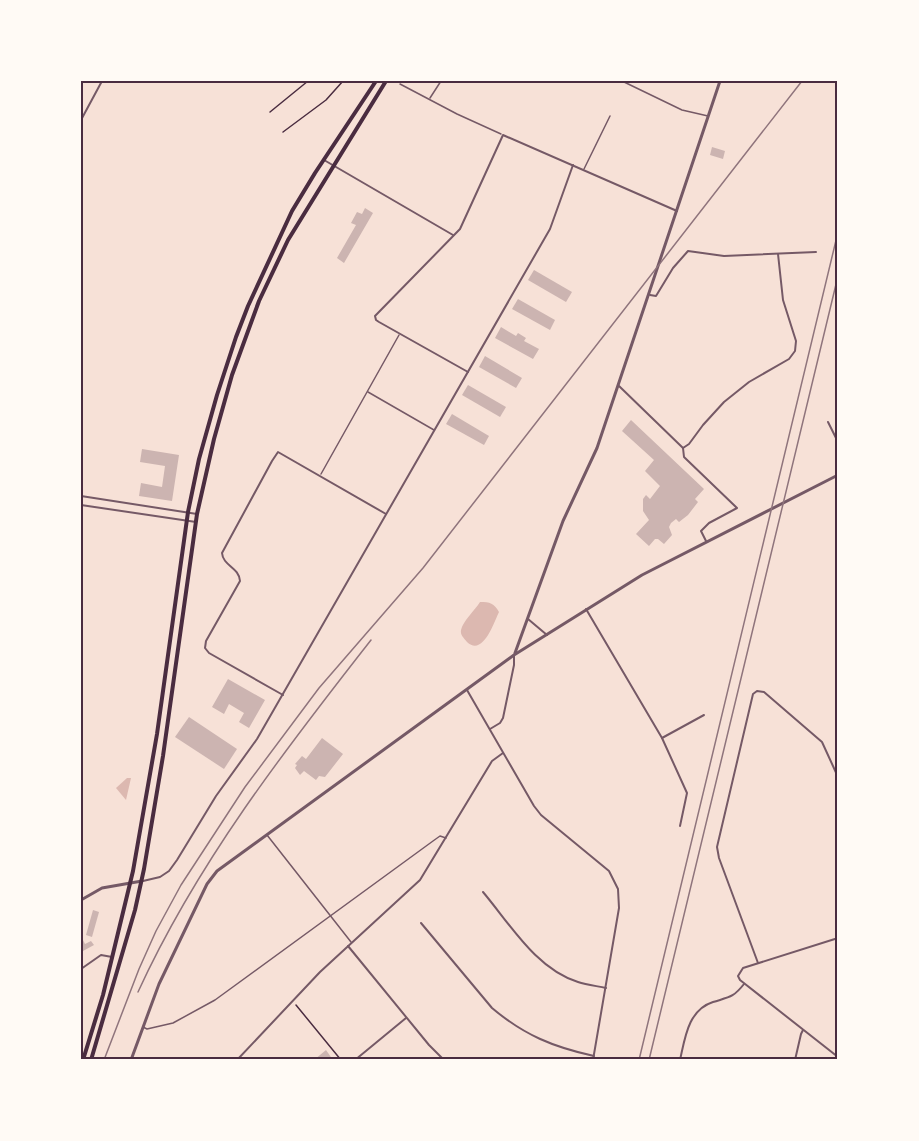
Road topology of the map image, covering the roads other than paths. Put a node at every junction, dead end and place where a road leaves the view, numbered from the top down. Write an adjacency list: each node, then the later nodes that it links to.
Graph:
1 (102, 81): 11 (street)
2 (376, 81): 13 (main road)
3 (386, 81): 15 (main road)
4 (441, 81): 8 (lane)
5 (621, 81): 10 (lane)
6 (720, 81): 10 (street)
7 (400, 84): 8 (lane)
8 (430, 99): 12 (lane)
9 (610, 116): 16 (lane)
10 (709, 117): 17 (street)
11 (81, 120)
12 (503, 135): 14 (street); 18 (street)
13 (324, 160): 15 (street); 34 (main road)
14 (573, 165): 16 (street); 23 (street)
15 (333, 166): 18 (street); 35 (main road)
16 (583, 170): 17 (street)
17 (678, 211): 21 (street)
18 (453, 235): 22 (street)
19 (816, 252): 20 (street)
20 (778, 254): 21 (street); 29 (street)
21 (650, 295): 24 (street)
22 (400, 334): 23 (street); 25 (lane)
23 (468, 372): 27 (street)
24 (619, 386): 29 (street); 41 (street)
25 (367, 392): 27 (lane); 31 (lane)
26 (828, 422): 28 (street)
27 (434, 429): 36 (street)
28 (838, 442)
29 (683, 448): 39 (street)
30 (838, 475): 39 (street)
31 (320, 476): 36 (street); 45 (street)
32 (81, 496): 34 (street)
33 (81, 505): 37 (street)
34 (188, 512): 35 (street); 37 (main road)
35 (198, 514): 38 (main road)
36 (386, 514): 45 (street)
37 (186, 521): 38 (street); 55 (main road)
38 (196, 522): 54 (main road)
39 (706, 543): 40 (street)
40 (586, 609): 42 (street); 48 (street)
41 (527, 618): 42 (street); 43 (street)
42 (547, 635): 43 (street)
43 (514, 655): 44 (street); 47 (street)
44 (467, 690): 47 (street); 52 (street)
45 (283, 695): 54 (street)
46 (704, 715): 48 (street)
47 (490, 729): 49 (street)
48 (662, 738): 51 (street)
49 (503, 753): 53 (street); 67 (street)
50 (838, 777): 64 (street)
51 (680, 826)
52 (267, 835): 58 (lane); 69 (street)
53 (446, 838): 58 (lane); 61 (street)
54 (142, 881): 55 (street); 74 (main road)
55 (130, 883): 57 (street); 63 (main road)
56 (483, 892): 67 (street)
57 (81, 900)
58 (331, 916): 61 (lane); 69 (lane)
59 (421, 923): 71 (street)
60 (838, 938): 64 (street)
61 (351, 943): 62 (street)
62 (348, 946): 68 (street); 76 (street)
63 (110, 956): 65 (street); 73 (main road)
64 (758, 963): 66 (street)
65 (81, 969)
66 (745, 984): 70 (street); 80 (street)
67 (606, 988): 71 (street)
68 (406, 1018): 77 (street); 78 (street)
69 (142, 1027): 75 (street)
70 (803, 1030): 72 (street); 81 (street)
71 (594, 1056): 79 (street)
72 (838, 1057)
73 (83, 1060)
74 (91, 1060)
75 (131, 1060)
76 (237, 1060)
77 (355, 1060)
78 (444, 1060)
79 (593, 1060)
80 (680, 1060)
81 (795, 1060)

